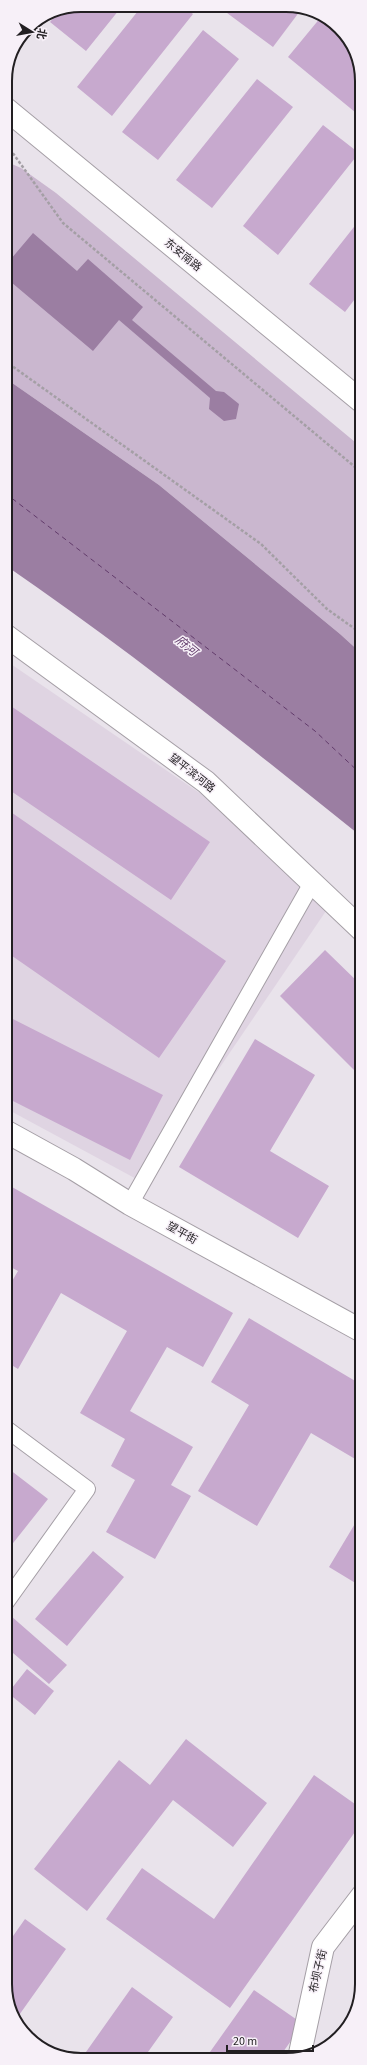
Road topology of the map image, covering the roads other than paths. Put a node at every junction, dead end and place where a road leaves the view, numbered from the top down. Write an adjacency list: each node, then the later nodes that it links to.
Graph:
1 (12, 114): 2 (street, 东安南路)
2 (355, 395)
3 (12, 640): 4 (street, 望平滨河路)
4 (312, 883): 5 (street, 望平滨河路); 7 (lane)
5 (355, 923)
6 (12, 1136): 7 (street, 望平街)
7 (130, 1204): 8 (street, 望平街)
8 (355, 1326)
9 (12, 1433): 10 (lane)
10 (12, 1594)
11 (355, 1905): 12 (street, 布坝子街)
12 (301, 2051)

